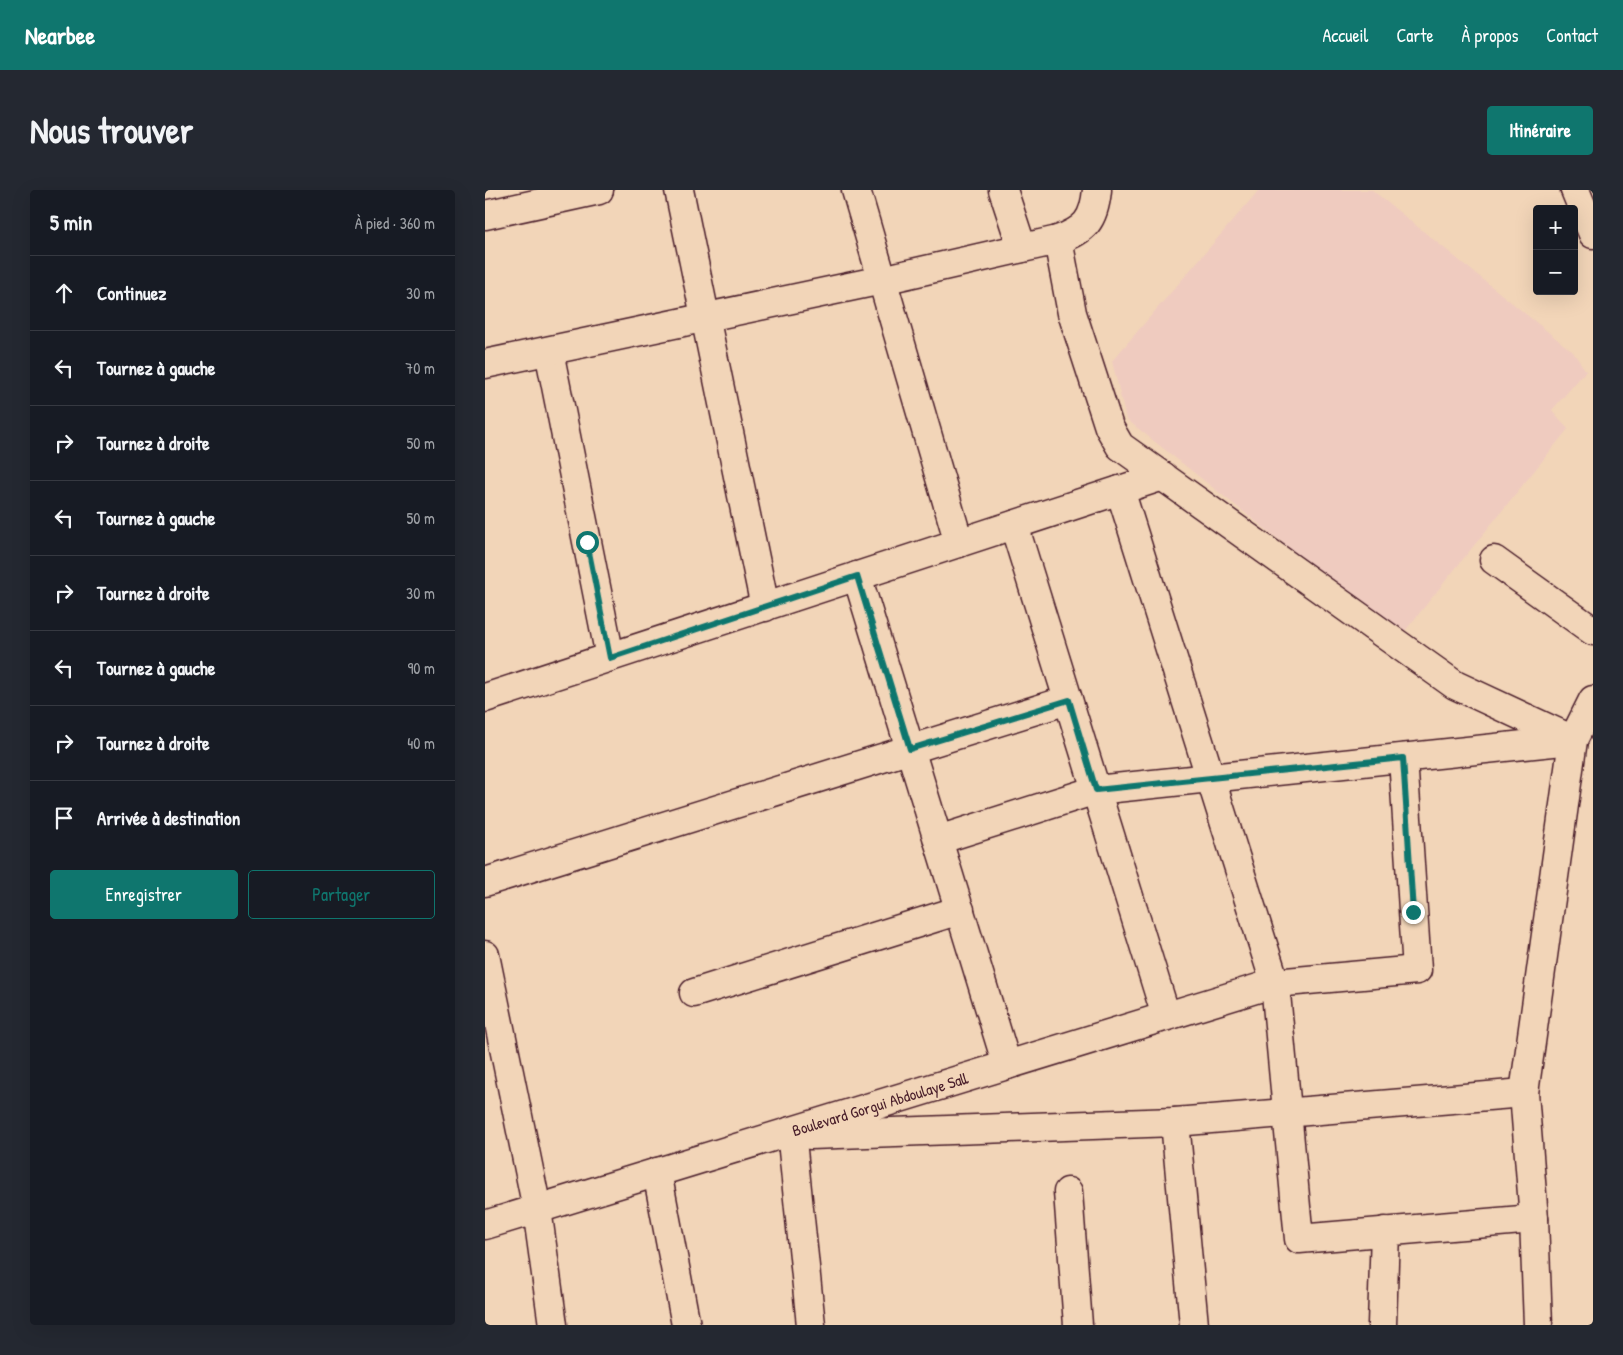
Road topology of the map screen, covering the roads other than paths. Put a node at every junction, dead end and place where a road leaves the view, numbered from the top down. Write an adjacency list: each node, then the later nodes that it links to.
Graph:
1 (599, 190): 7 (street)
2 (679, 190): 12 (street)
3 (856, 190): 11 (street)
4 (1003, 190): 10 (street)
5 (1097, 190): 9 (street)
6 (1575, 190): 8 (street)
7 (485, 216)
8 (1593, 234)
9 (1058, 240): 10 (street); 15 (street)
10 (1021, 248): 11 (street)
11 (882, 280): 12 (street); 18 (street)
12 (705, 318): 13 (street); 21 (street)
13 (549, 351): 14 (street); 23 (street)
14 (485, 364)
15 (1163, 476): 16 (street); 27 (street)
16 (1120, 490): 17 (street); 30 (street)
17 (1014, 525): 18 (street); 25 (street)
18 (959, 543): 20 (street)
19 (1494, 560): 22 (street)
20 (857, 576): 21 (street); 28 (street)
21 (765, 607): 23 (street)
22 (1593, 631)
23 (610, 658): 24 (street)
24 (485, 698)
25 (1069, 700): 28 (street); 31 (street)
26 (1593, 700): 27 (street)
27 (1573, 740): 29 (street); 41 (street)
28 (910, 749): 32 (street); 33 (street)
29 (1403, 758): 30 (street); 36 (street, Boulevard Gorgui Abdoulaye Sall)
30 (1211, 778): 31 (street); 36 (street)
31 (1096, 790): 32 (street); 39 (street)
32 (939, 840): 34 (street)
33 (485, 882)
34 (960, 910): 37 (street); 40 (street)
35 (485, 955): 38 (street)
36 (1275, 982): 39 (street, Boulevard Gorgui Abdoulaye Sall); 42 (street)
37 (694, 993)
38 (489, 1000): 47 (street)
39 (1166, 1016): 40 (street, Boulevard Gorgui Abdoulaye Sall)
40 (1007, 1065): 44 (street, Boulevard Gorgui Abdoulaye Sall)
41 (1524, 1093): 42 (street); 48 (street)
42 (1286, 1112): 43 (street); 50 (street)
43 (1175, 1122): 44 (street); 55 (street)
44 (791, 1134): 45 (street, Boulevard Gorgui Abdoulaye Sall); 53 (street)
45 (657, 1172): 47 (street, Boulevard Gorgui Abdoulaye Sall); 52 (street)
46 (1067, 1192): 54 (street)
47 (537, 1209): 49 (street, Boulevard Gorgui Abdoulaye Sall); 51 (street)
48 (1533, 1219): 50 (street); 57 (street)
49 (485, 1225)
50 (1385, 1231): 56 (street)
51 (553, 1325)
52 (686, 1325)
53 (811, 1325)
54 (1078, 1325)
55 (1194, 1325)
56 (1382, 1325)
57 (1538, 1325)

